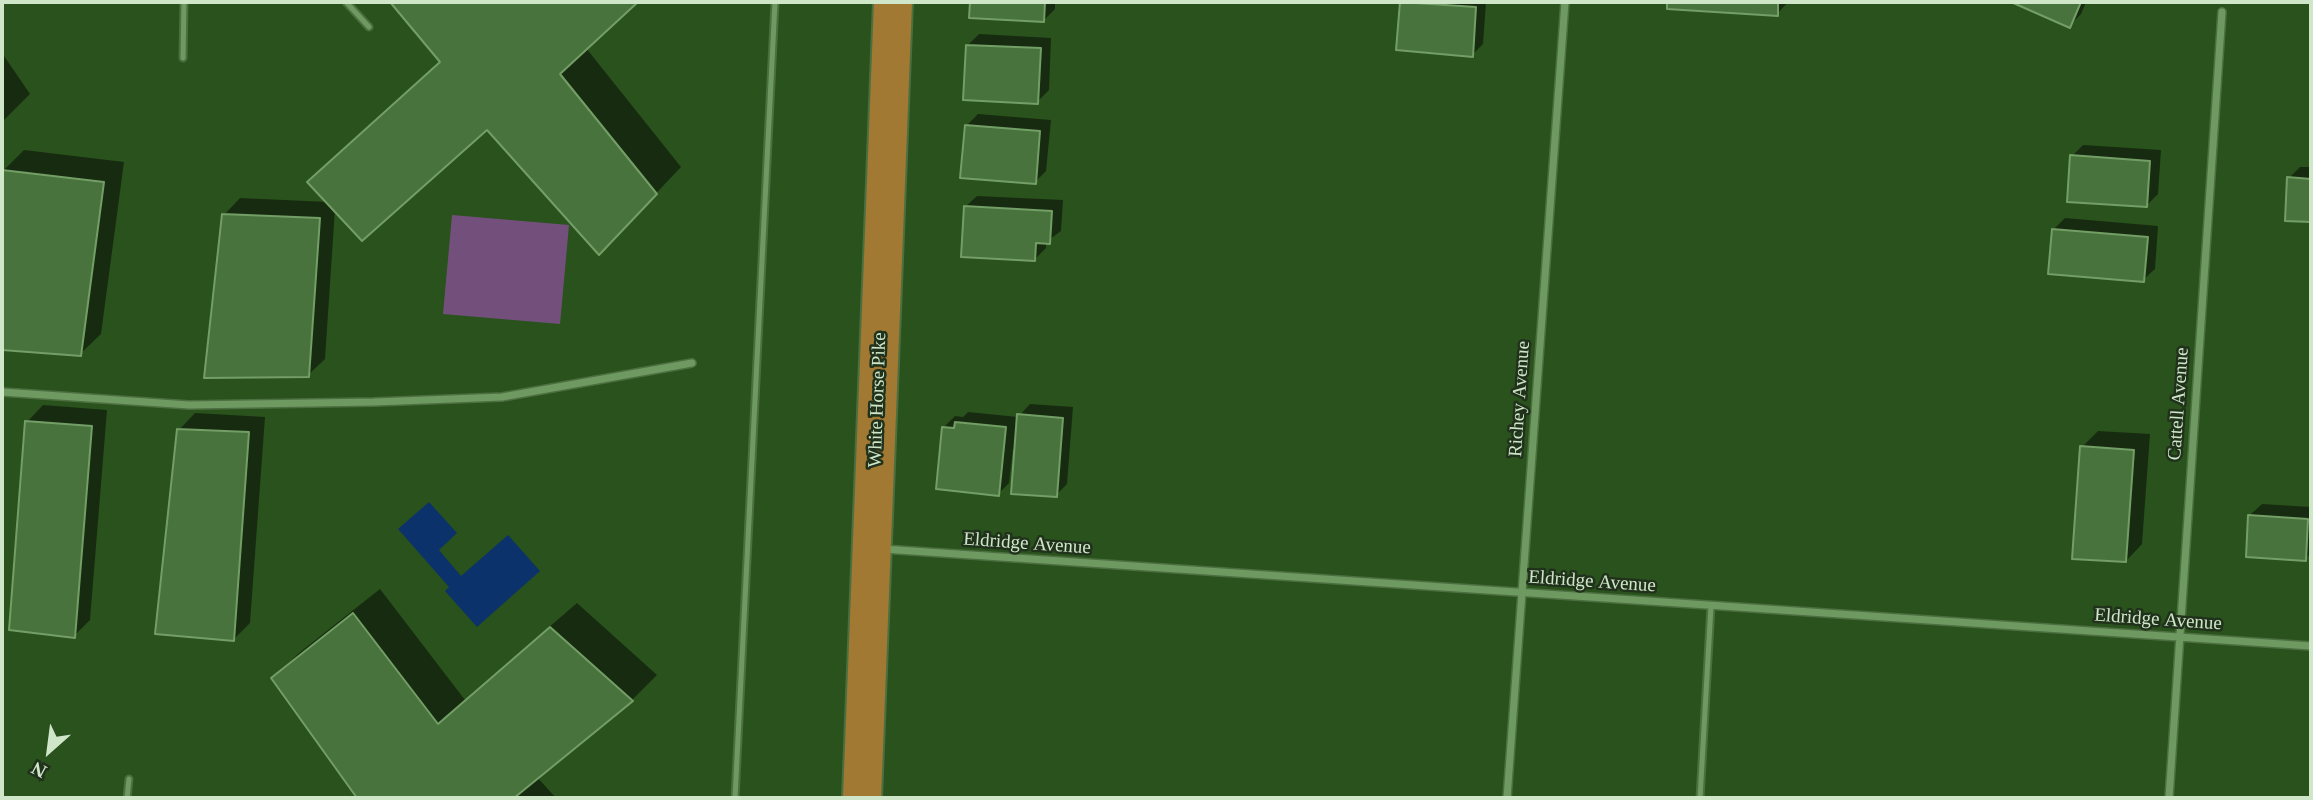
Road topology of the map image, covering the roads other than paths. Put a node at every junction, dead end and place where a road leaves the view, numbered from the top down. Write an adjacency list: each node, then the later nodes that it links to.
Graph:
1 (184, 2): 8 (lane)
2 (346, 2): 7 (lane)
3 (775, 2): 18 (lane)
4 (893, 2): 11 (highway, White Horse Pike)
5 (1565, 2): 12 (street, Richey Avenue)
6 (2222, 12): 14 (street, Cattell Avenue)
7 (369, 27)
8 (183, 58)
9 (692, 363): 10 (street)
10 (2, 392)
11 (871, 548): 12 (street, Eldridge Avenue); 19 (highway, White Horse Pike)
12 (1522, 593): 13 (street, Eldridge Avenue); 20 (street, Richey Avenue)
13 (1711, 606): 14 (street, Eldridge Avenue); 21 (lane)
14 (2178, 637): 15 (street, Eldridge Avenue); 22 (street, Cattell Avenue)
15 (2311, 646)
16 (129, 779): 17 (lane)
17 (127, 798)
18 (735, 798)
19 (862, 798)
20 (1507, 798)
21 (1700, 798)
22 (2169, 798)

